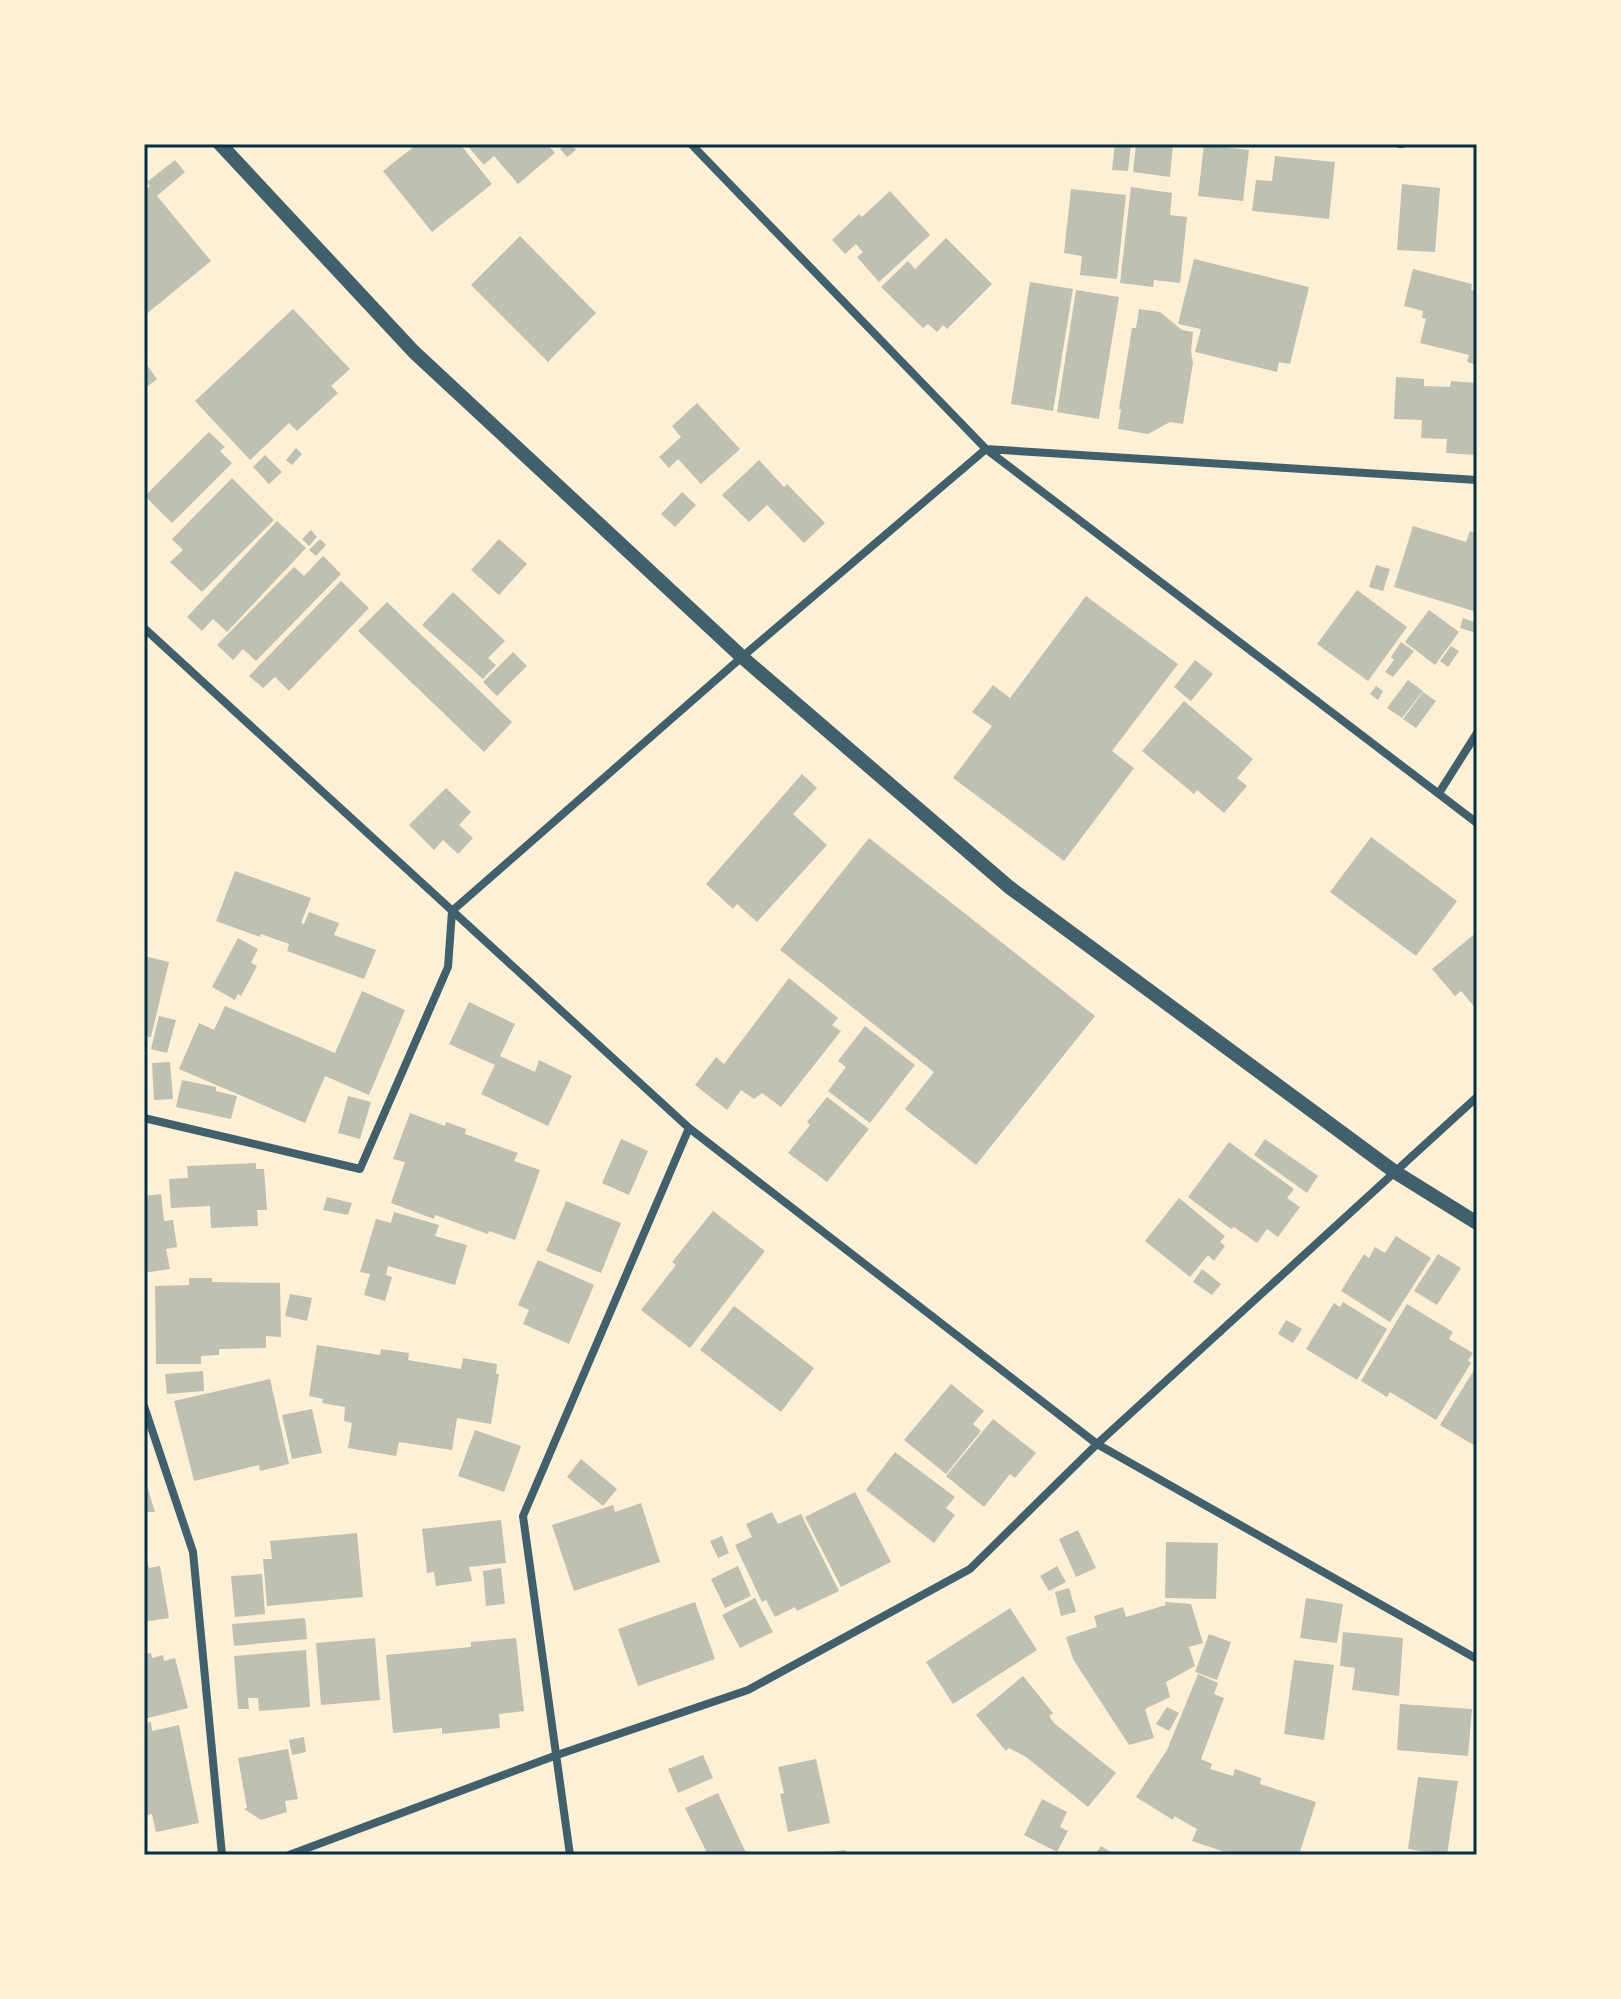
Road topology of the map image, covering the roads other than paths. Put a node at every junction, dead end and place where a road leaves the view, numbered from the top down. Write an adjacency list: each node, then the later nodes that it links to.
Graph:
1 (220, 144): 6 (street)
2 (691, 144): 3 (street)
3 (986, 449): 4 (street); 6 (street); 8 (street)
4 (1477, 480)
5 (144, 628): 10 (street)
6 (742, 657): 10 (street); 14 (street)
7 (1477, 733): 8 (street)
8 (1439, 793): 9 (street)
9 (1477, 823)
10 (452, 911): 12 (street); 13 (street)
11 (1477, 1097): 14 (street)
12 (144, 1118)
13 (689, 1128): 17 (street); 19 (street)
14 (1395, 1172): 15 (street); 17 (street)
15 (1477, 1223)
16 (144, 1406): 20 (street)
17 (1097, 1444): 18 (street); 19 (street)
18 (1477, 1659)
19 (557, 1755): 21 (street); 22 (street)
20 (222, 1855)
21 (289, 1855)
22 (570, 1855)

